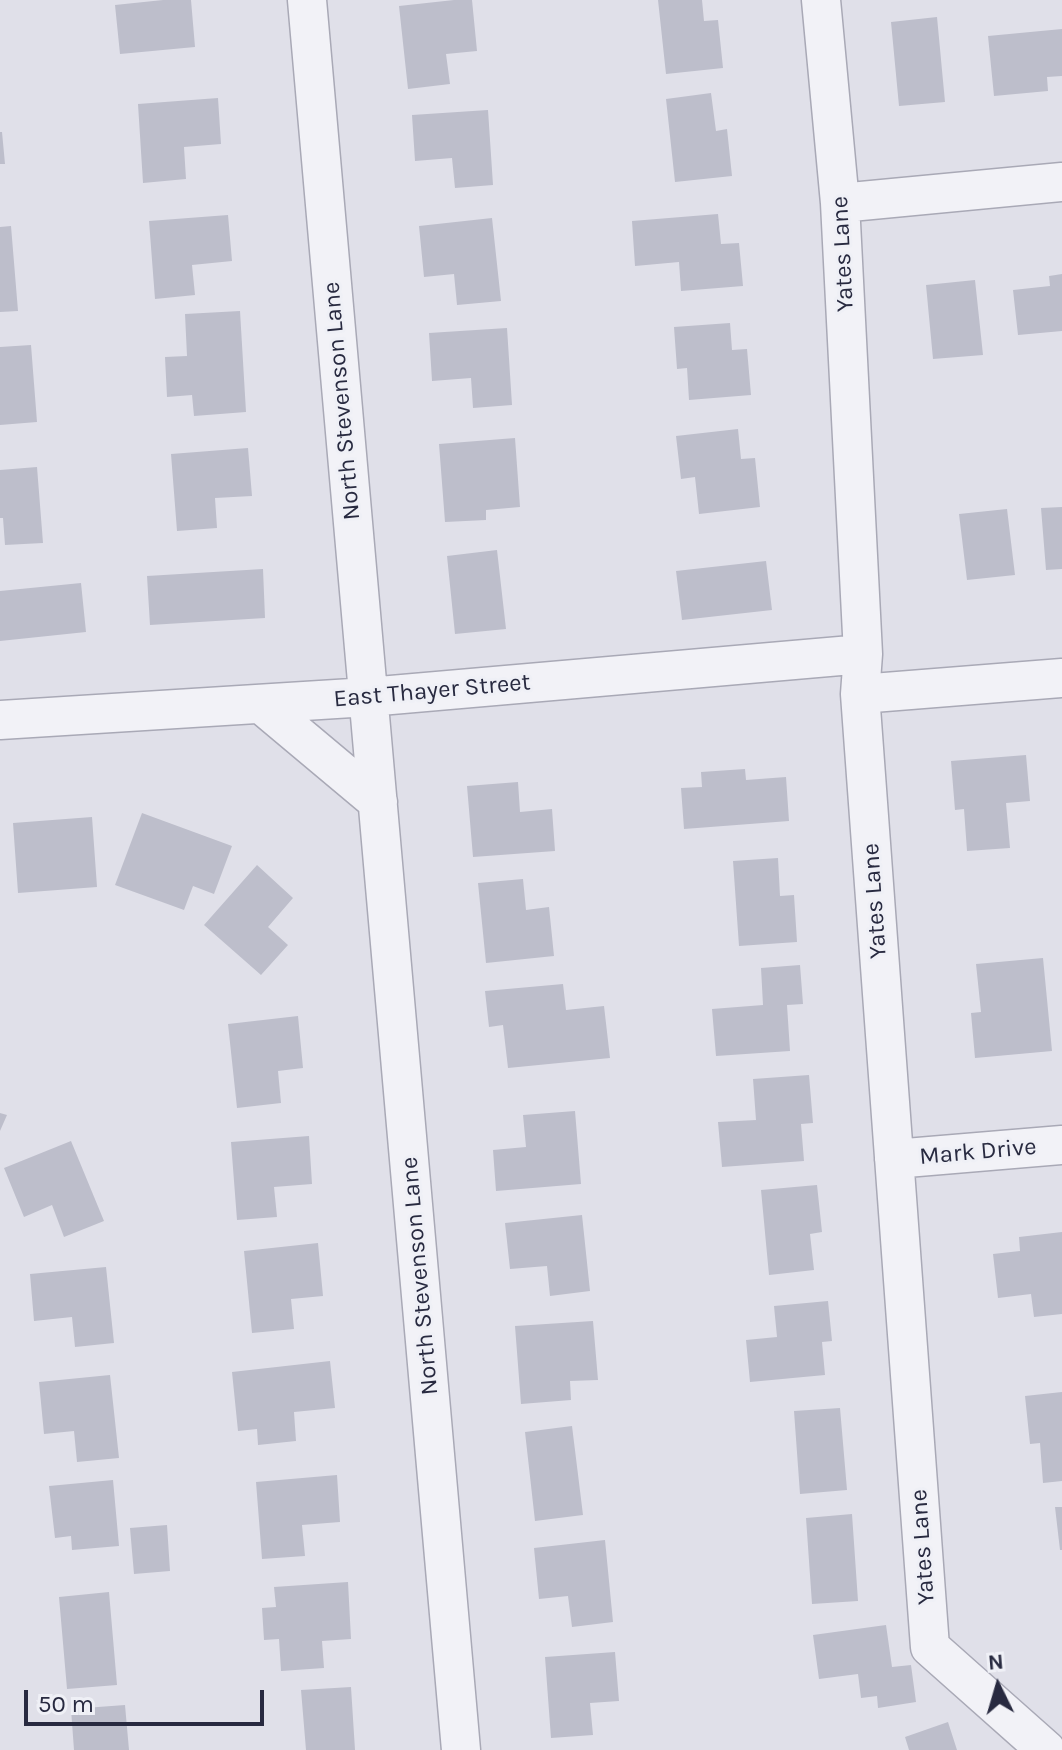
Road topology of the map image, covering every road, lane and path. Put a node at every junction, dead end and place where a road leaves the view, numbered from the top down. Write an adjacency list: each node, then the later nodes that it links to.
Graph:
1 (307, 0): 8 (street, North Stevenson Lane)
2 (821, 0): 4 (street, Yates Lane)
3 (1062, 182): 4 (street)
4 (840, 203): 5 (street, Yates Lane)
5 (863, 654): 7 (street, Yates Lane); 8 (street, East Thayer Street)
6 (1062, 678): 7 (street)
7 (860, 694): 13 (street, Yates Lane)
8 (368, 697): 9 (street, East Thayer Street); 11 (street, North Stevenson Lane)
9 (261, 704): 10 (street, East Thayer Street); 11 (street)
10 (0, 720)
11 (378, 802): 14 (street, North Stevenson Lane)
12 (1062, 1145): 13 (street, Mark Drive)
13 (894, 1159): 15 (street, Yates Lane)
14 (461, 1750)
15 (1046, 1750)

